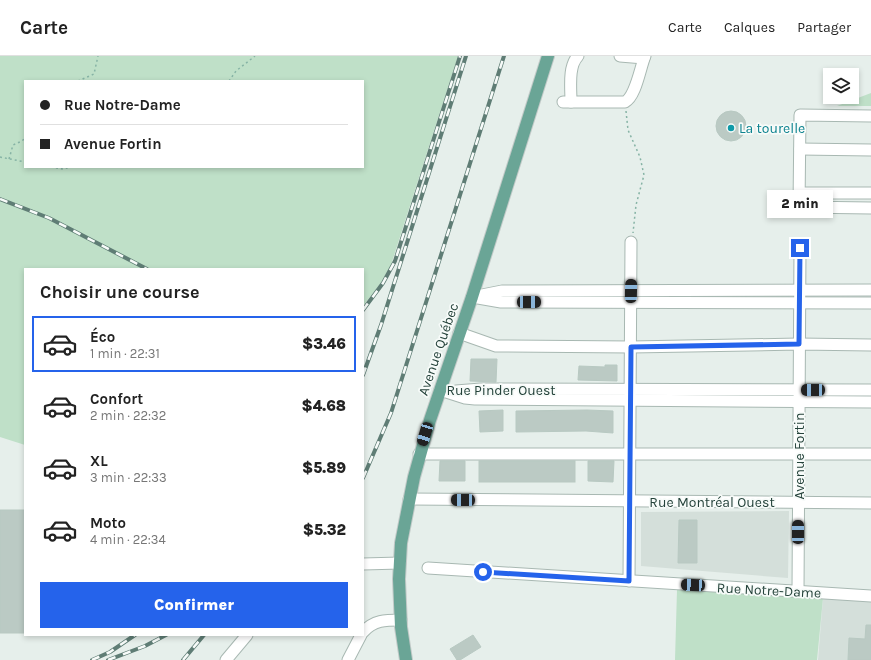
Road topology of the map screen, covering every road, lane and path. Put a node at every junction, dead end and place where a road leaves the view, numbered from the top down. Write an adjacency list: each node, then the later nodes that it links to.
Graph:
1 (98, 56): 7 (path)
2 (255, 56): 8 (path)
3 (548, 56): 26 (main road, Avenue Québec)
4 (578, 56): 9 (street)
5 (620, 56): 6 (street)
6 (645, 57): 9 (street)
7 (80, 80)
8 (230, 80)
9 (625, 102): 22 (path)
10 (871, 116): 12 (street)
11 (24, 139): 15 (path)
12 (800, 149): 13 (street); 19 (street)
13 (871, 150)
14 (0, 157): 15 (path)
15 (9, 159): 16 (path)
16 (24, 162)
17 (57, 168): 18 (path)
18 (67, 168)
19 (799, 193): 20 (street); 21 (street)
20 (871, 193)
21 (871, 208)
22 (631, 242): 27 (street)
23 (800, 248): 25 (street, Avenue Fortin)
24 (871, 290): 25 (street)
25 (799, 291): 27 (street); 28 (street, Avenue Fortin)
26 (472, 297): 27 (street); 30 (main road, Avenue Québec)
27 (631, 297): 28 (street); 33 (street)
28 (799, 303): 29 (street); 31 (street, Avenue Fortin)
29 (871, 303)
30 (459, 333): 33 (street); 34 (main road, Avenue Québec)
31 (799, 344): 32 (street); 33 (street); 37 (street, Avenue Fortin)
32 (871, 345)
33 (631, 347): 36 (street)
34 (440, 390): 36 (street, Rue Pinder Ouest); 39 (main road, Avenue Québec)
35 (871, 390): 37 (street, Rue Pinder Ouest)
36 (630, 395): 37 (street, Rue Pinder Ouest); 40 (street)
37 (799, 396): 38 (street, Rue Pinder Ouest); 41 (street, Avenue Fortin)
38 (871, 402)
39 (419, 454): 40 (street); 43 (main road, Avenue Québec)
40 (630, 454): 41 (street); 44 (street)
41 (799, 454): 42 (street); 45 (street, Avenue Fortin)
42 (871, 454)
43 (409, 499): 44 (street, Rue Montréal Ouest); 47 (main road, Avenue Québec)
44 (630, 501): 45 (street, Rue Montréal Ouest); 50 (street)
45 (798, 502): 46 (street, Rue Montréal Ouest); 51 (street, Avenue Fortin)
46 (871, 503)
47 (400, 563): 48 (street); 53 (main road, Avenue Québec)
48 (364, 564)
49 (428, 568): 50 (street, Rue Notre-Dame)
50 (629, 581): 51 (street, Rue Notre-Dame)
51 (798, 592): 52 (street, Rue Notre-Dame)
52 (871, 596)
53 (401, 620): 54 (street); 59 (main road, Avenue Québec)
54 (364, 631)
55 (246, 636): 57 (street)
56 (360, 636): 58 (street)
57 (226, 660)
58 (348, 660)
59 (406, 660)

